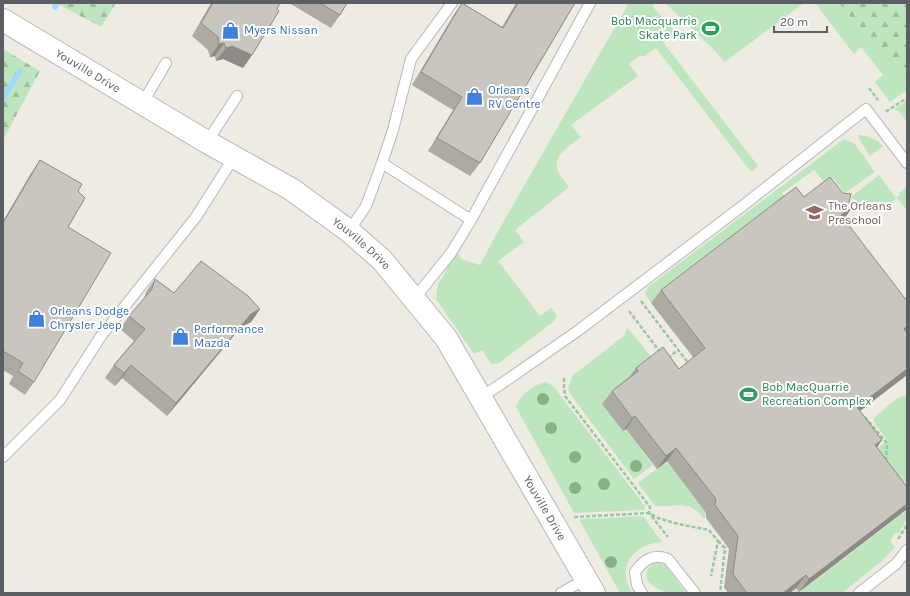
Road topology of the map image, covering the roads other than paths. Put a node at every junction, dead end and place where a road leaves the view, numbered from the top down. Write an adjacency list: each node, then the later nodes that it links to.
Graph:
1 (452, 3): 9 (lane)
2 (590, 3): 11 (lane)
3 (3, 20): 6 (street, Youville Drive)
4 (166, 63): 6 (lane)
5 (237, 96): 7 (lane)
6 (142, 104): 7 (street, Youville Drive)
7 (207, 142): 8 (street, Youville Drive)
8 (234, 157): 12 (street, Youville Drive); 15 (lane)
9 (382, 163): 11 (lane); 12 (lane)
10 (907, 163): 14 (lane)
11 (471, 220): 13 (lane)
12 (349, 231): 13 (street, Youville Drive)
13 (414, 299): 14 (street, Youville Drive)
14 (480, 398): 17 (street, Youville Drive)
15 (3, 457)
16 (907, 550): 21 (lane)
17 (590, 586): 18 (lane)
18 (561, 593)
19 (642, 593): 20 (lane)
20 (695, 593)
21 (858, 593)

